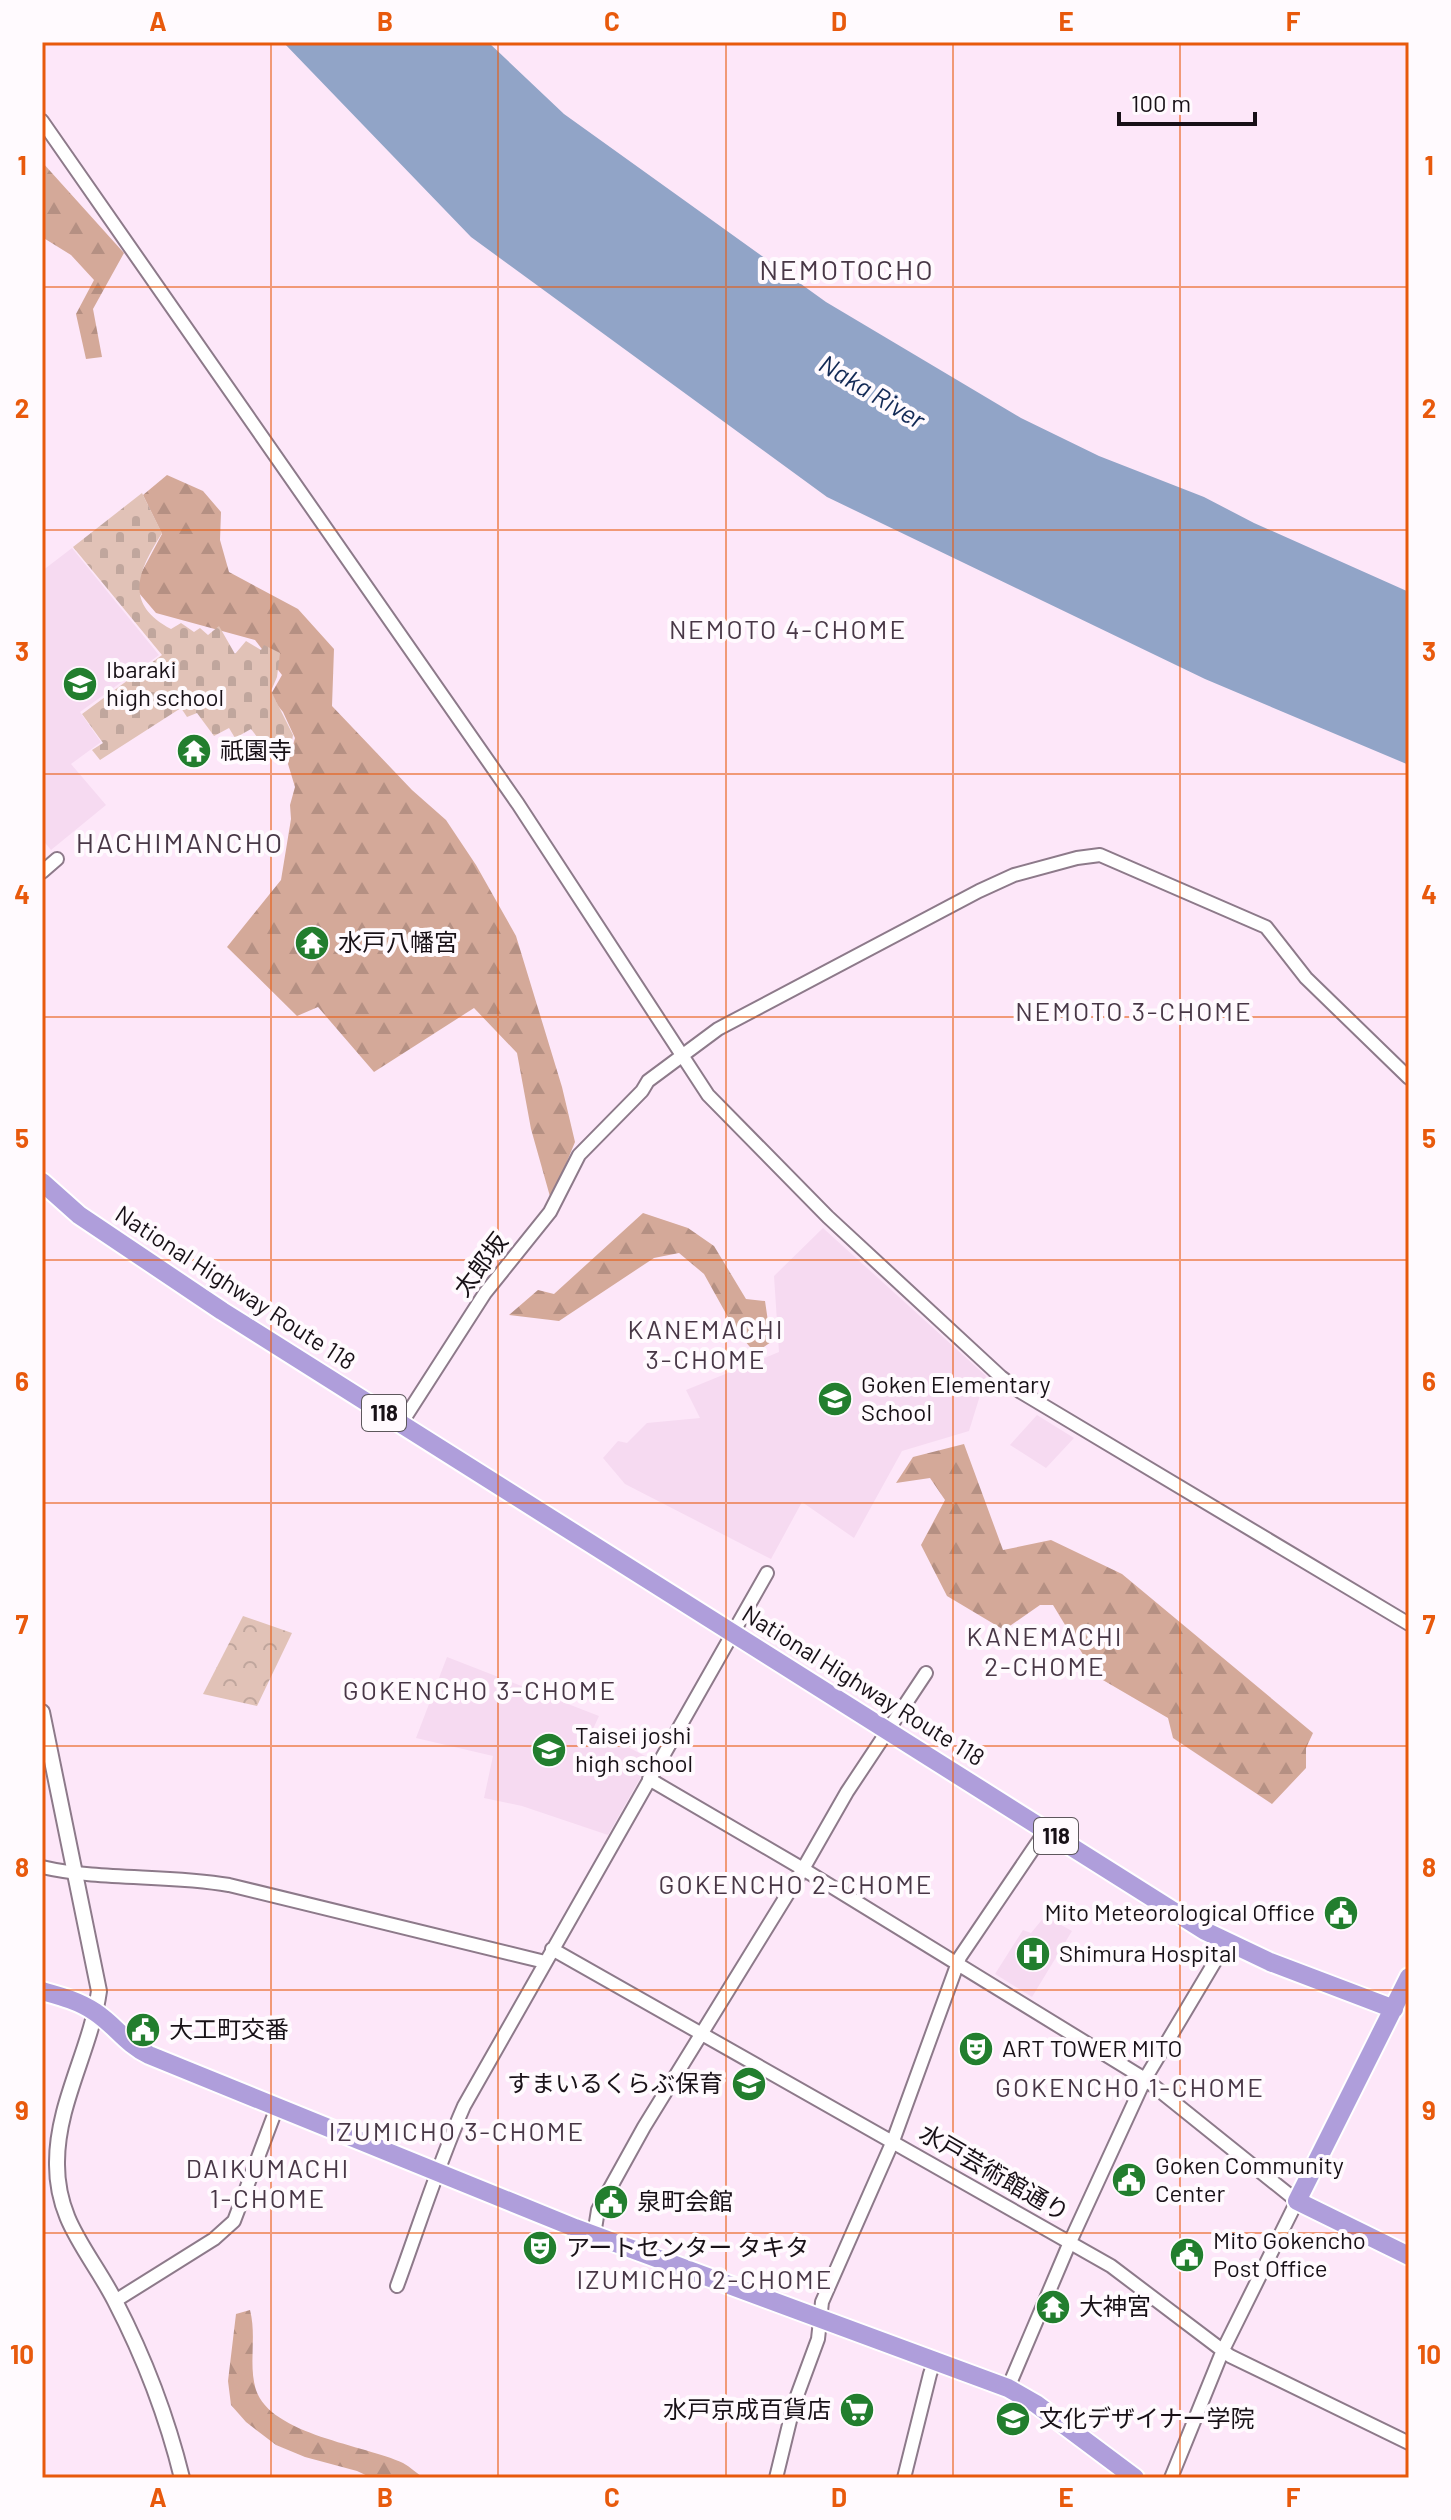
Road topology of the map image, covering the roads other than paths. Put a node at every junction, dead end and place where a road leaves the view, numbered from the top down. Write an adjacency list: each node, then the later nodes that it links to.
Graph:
1 (42, 121): 4 (street)
2 (57, 859): 3 (street)
3 (42, 872)
4 (680, 1056): 5 (street, 太郎坂); 7 (street, 太郎坂); 8 (street)
5 (1409, 1078)
6 (42, 1182): 7 (highway, National Highway Route 118 / 118)
7 (404, 1425): 12 (highway, National Highway Route 118 / 118)
8 (1298, 1559): 10 (street); 11 (street)
9 (767, 1573): 12 (street)
10 (1409, 1614)
11 (1409, 1624)
12 (734, 1633): 15 (highway, National Highway Route 118 / 118); 16 (street)
13 (926, 1673): 15 (street)
14 (42, 1712): 20 (main road)
15 (887, 1729): 17 (highway, National Highway Route 118 / 118); 19 (street)
16 (649, 1779): 19 (street); 22 (street)
17 (1046, 1830): 21 (highway, National Highway Route 118 / 118); 24 (street)
18 (42, 1867): 20 (street)
19 (803, 1869): 24 (street); 29 (street)
20 (76, 1873): 23 (street); 27 (main road)
21 (1226, 1943): 28 (highway, National Highway Route 118 / 118); 30 (street)
22 (552, 1949): 23 (street); 29 (street, 水戸芸術館通り)
23 (545, 1962): 33 (street)
24 (957, 1965): 30 (street); 32 (street)
25 (1409, 1977): 28 (highway)
26 (42, 1991): 27 (highway)
27 (95, 2012): 31 (highway); 39 (main road)
28 (1402, 2012): 34 (highway)
29 (702, 2034): 32 (street, 水戸芸術館通り); 35 (street)
30 (1145, 2079): 34 (street); 36 (street)
31 (277, 2107): 33 (highway); 39 (street)
32 (893, 2141): 36 (street, 水戸芸術館通り); 40 (street)
33 (437, 2172): 35 (highway); 38 (street)
34 (1297, 2201): 37 (highway); 41 (street)
35 (594, 2235): 40 (highway)
36 (1070, 2242): 41 (street, 水戸芸術館通り); 43 (street)
37 (1409, 2256)
38 (397, 2286)
39 (115, 2301): 45 (main road)
40 (820, 2320): 42 (highway); 46 (street)
41 (1223, 2350): 44 (street, 水戸芸術館通り); 49 (street)
42 (935, 2360): 43 (highway); 47 (street)
43 (1008, 2388): 48 (highway)
44 (1409, 2443)
45 (182, 2478)
46 (776, 2478)
47 (904, 2478)
48 (1135, 2478)
49 (1171, 2478)

